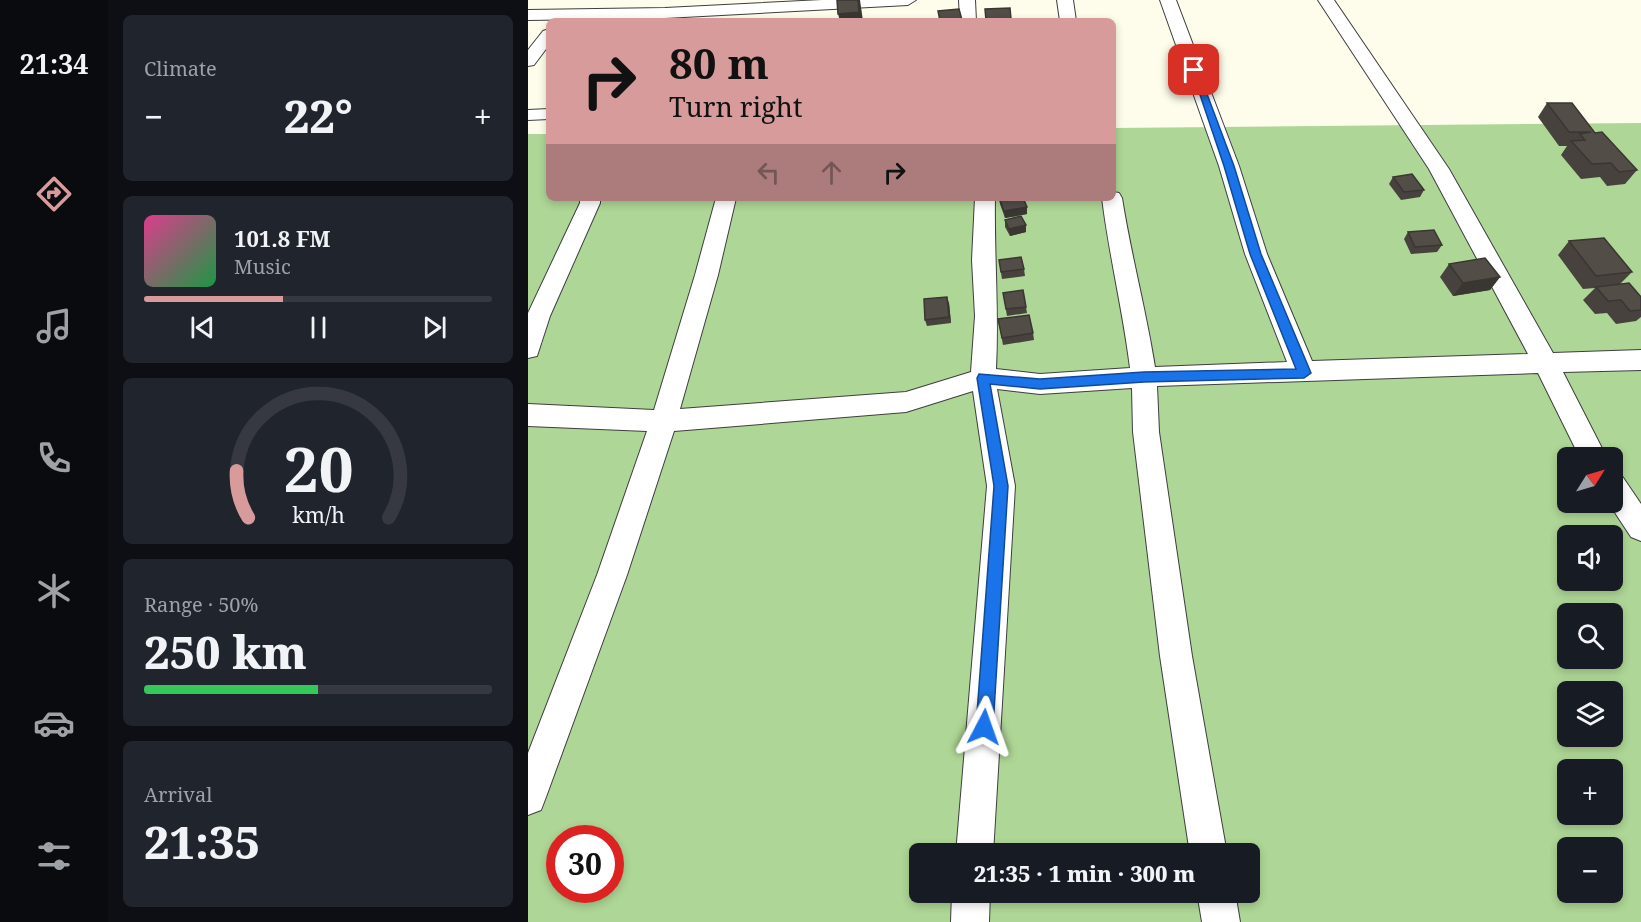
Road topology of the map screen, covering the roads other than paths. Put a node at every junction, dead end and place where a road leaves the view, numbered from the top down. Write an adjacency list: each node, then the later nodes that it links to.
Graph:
1 (909, 0): 8 (street)
2 (967, 0): 10 (street)
3 (1065, 0): 11 (street)
4 (1168, 0): 23 (street)
5 (1326, 0): 22 (street)
6 (665, 11): 8 (street); 9 (street)
7 (528, 15): 9 (street)
8 (764, 15)
9 (564, 17)
10 (968, 18)
11 (1068, 18)
12 (546, 38): 13 (street)
13 (528, 61)
14 (546, 114): 15 (street)
15 (528, 115)
16 (590, 201): 20 (street)
17 (725, 201): 27 (street)
18 (984, 201): 25 (street)
19 (1112, 201): 24 (street)
20 (528, 349)
21 (1641, 360): 22 (street)
22 (1546, 364): 23 (street); 28 (street)
23 (1304, 373): 24 (street)
24 (1144, 377): 25 (street); 33 (street)
25 (983, 378): 27 (street); 32 (street)
26 (528, 415): 27 (street)
27 (664, 421): 31 (street)
28 (1588, 447)
29 (1623, 501): 30 (street)
30 (1641, 528)
31 (528, 797)
32 (975, 843)
33 (1207, 843)
34 (971, 903): 36 (street)
35 (1218, 903): 37 (street)
36 (970, 922)
37 (1221, 922)

